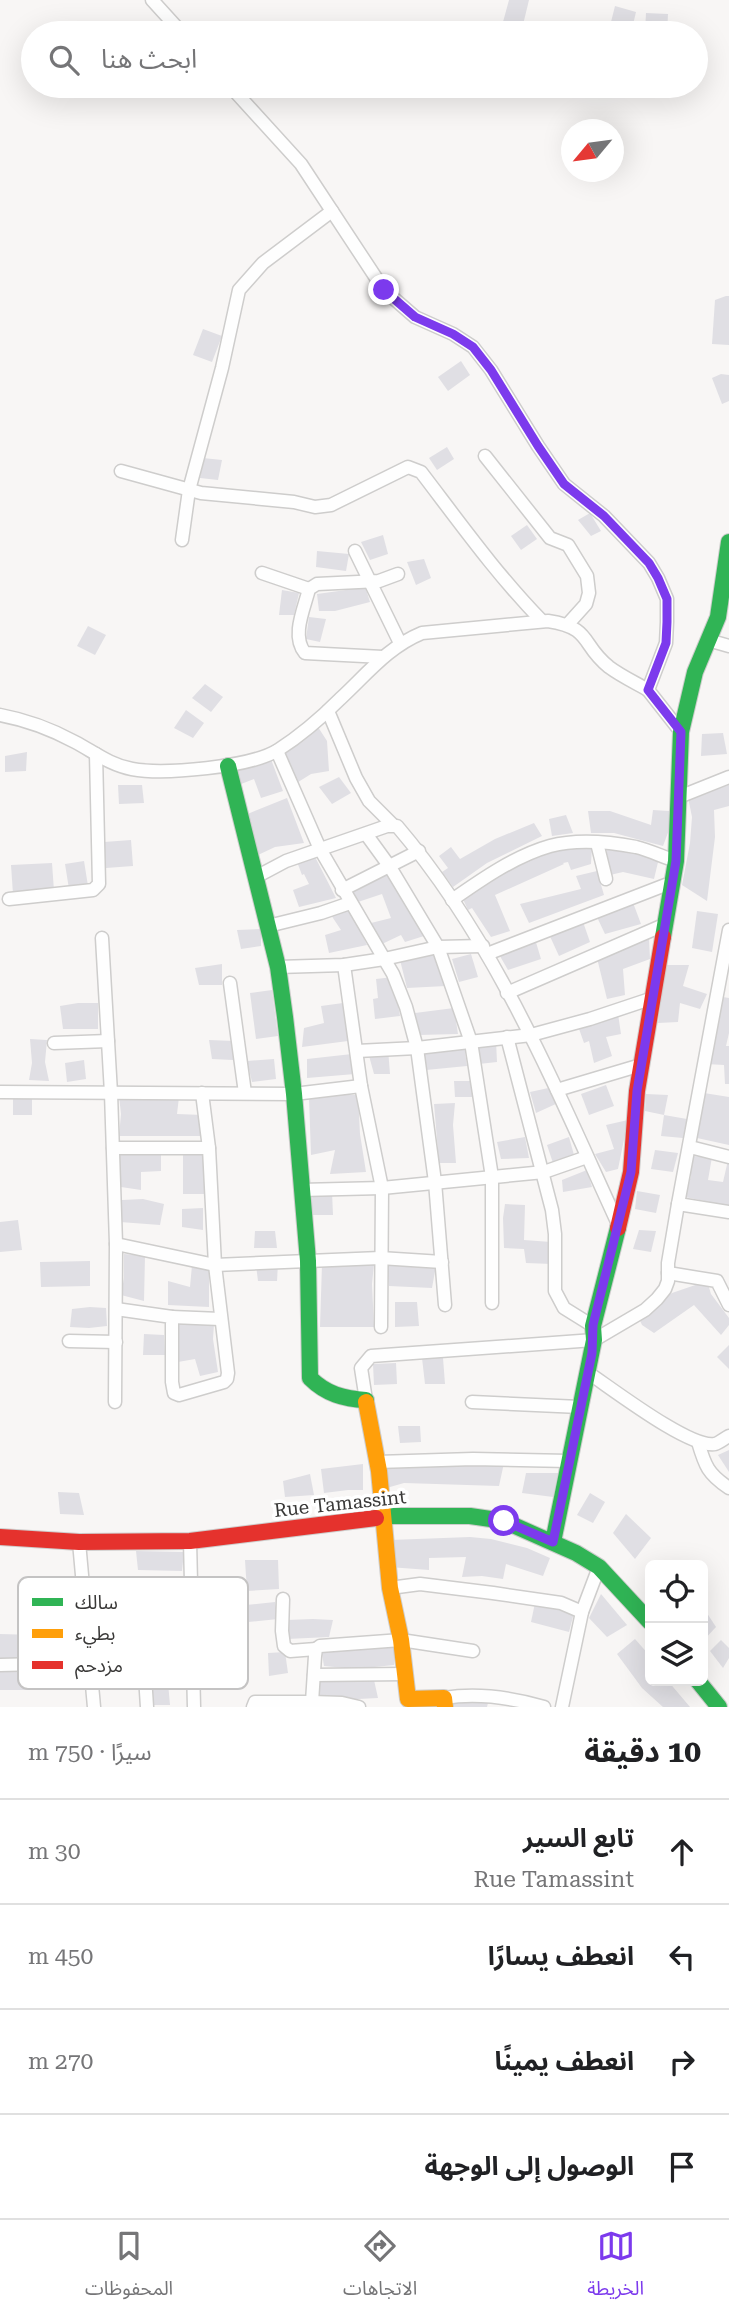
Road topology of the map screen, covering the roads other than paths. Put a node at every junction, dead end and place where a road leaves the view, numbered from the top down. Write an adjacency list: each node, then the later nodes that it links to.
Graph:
1 (152, 0): 2 (street)
2 (171, 21)
3 (241, 98): 4 (street)
4 (332, 211): 7 (street); 21 (street)
5 (485, 456): 16 (street)
6 (121, 471): 7 (street)
7 (189, 489): 8 (street); 15 (street)
8 (182, 540)
9 (729, 542): 17 (street)
10 (355, 551): 13 (street)
11 (262, 573): 14 (street)
12 (398, 574): 13 (street)
13 (371, 582): 14 (street); 18 (street)
14 (309, 589): 20 (street)
15 (542, 621): 16 (street); 18 (street)
16 (568, 624): 21 (street)
17 (709, 640): 19 (street); 24 (street)
18 (400, 643): 20 (street)
19 (729, 646)
20 (383, 657): 22 (street)
21 (648, 690): 24 (street)
22 (328, 710): 25 (street); 30 (street)
23 (0, 715): 26 (street)
24 (681, 732): 29 (street)
25 (277, 751): 27 (street); 33 (street)
26 (96, 754): 27 (street); 41 (street)
27 (228, 766): 37 (street)
28 (729, 777): 29 (street)
29 (679, 797): 35 (street)
30 (392, 824): 31 (street); 34 (street)
31 (366, 834): 33 (street); 36 (street)
32 (597, 843): 35 (street); 38 (street); 42 (street)
33 (320, 849): 37 (street); 40 (street)
34 (419, 851): 36 (street); 42 (street)
35 (676, 861): 39 (street)
36 (390, 867): 40 (street); 48 (street)
37 (256, 877): 45 (street)
38 (606, 879)
39 (673, 882): 44 (street); 49 (street)
40 (342, 890): 43 (street)
41 (9, 899)
42 (452, 900): 49 (street)
43 (350, 903): 45 (street); 50 (street)
44 (666, 924): 54 (street); 55 (street)
45 (268, 926): 52 (street)
46 (729, 930): 71 (street)
47 (102, 938): 58 (street)
48 (438, 947): 49 (street); 50 (street); 59 (street)
49 (485, 950): 54 (street)
50 (384, 960): 51 (street); 61 (street)
51 (344, 965): 52 (street); 62 (street)
52 (278, 967): 70 (street)
53 (230, 983): 68 (street)
54 (507, 993): 56 (street)
55 (653, 998): 56 (street); 63 (street)
56 (531, 1035): 57 (street); 65 (street)
57 (507, 1037): 59 (street); 76 (street)
58 (108, 1041): 60 (street); 67 (street)
59 (471, 1042): 61 (street); 77 (street)
60 (54, 1043)
61 (417, 1048): 62 (street); 78 (street)
62 (357, 1051): 64 (street)
63 (641, 1065): 65 (street); 83 (street)
64 (361, 1086): 70 (street); 79 (street)
65 (556, 1090): 74 (street)
66 (0, 1092): 67 (street)
67 (111, 1093): 69 (street); 73 (street)
68 (245, 1093): 69 (street); 70 (street)
69 (202, 1094): 72 (street)
70 (294, 1094): 80 (street)
71 (690, 1147): 75 (street); 81 (street)
72 (209, 1148): 73 (street); 88 (street)
73 (113, 1149): 84 (street)
74 (587, 1157): 76 (street); 83 (street)
75 (729, 1157)
76 (544, 1172): 77 (street); 98 (street)
77 (492, 1177): 78 (street); 91 (street)
78 (435, 1181): 79 (street); 87 (street)
79 (382, 1188): 80 (street); 85 (street)
80 (301, 1190): 86 (street)
81 (678, 1204): 82 (street); 89 (street)
82 (729, 1212)
83 (620, 1226): 98 (street)
84 (116, 1244): 88 (street); 94 (street)
85 (380, 1258): 86 (street); 87 (street); 97 (street)
86 (309, 1261): 88 (street); 102 (street)
87 (442, 1262): 92 (street)
88 (215, 1265): 96 (street)
89 (668, 1273): 90 (street); 98 (street)
90 (723, 1283): 93 (street)
91 (492, 1303)
92 (445, 1305)
93 (729, 1305)
94 (116, 1309): 95 (street); 100 (street)
95 (172, 1317): 96 (street); 96 (street)
96 (220, 1319)
97 (381, 1327)
98 (594, 1333): 101 (street); 102 (street)
99 (69, 1341): 100 (street)
100 (116, 1342): 103 (street)
101 (587, 1372): 105 (street); 107 (street)
102 (366, 1400): 109 (street)
103 (115, 1402)
104 (472, 1402): 105 (street)
105 (580, 1406): 108 (street)
106 (729, 1436): 107 (street)
107 (698, 1442): 110 (street)
108 (569, 1461): 109 (street); 115 (street)
109 (377, 1462): 111 (street)
110 (729, 1488)
111 (382, 1518): 113 (street, Rue Tamassint); 115 (street, Rue Tamassint); 119 (street)
112 (0, 1536): 114 (street, Rue Tamassint)
113 (190, 1541): 114 (street, Rue Tamassint); 118 (street)
114 (79, 1542): 117 (street)
115 (553, 1542): 116 (street, Rue Tamassint)
116 (599, 1567): 121 (street); 122 (street, Rue Tamassint)
117 (82, 1577)
118 (191, 1577)
119 (390, 1588): 121 (street); 123 (street)
120 (283, 1599): 124 (street)
121 (582, 1612): 144 (street)
122 (645, 1617)
123 (401, 1640): 124 (street); 125 (street); 128 (street)
124 (316, 1649): 129 (street)
125 (473, 1651)
126 (0, 1665): 127 (street)
127 (18, 1665)
128 (405, 1674): 129 (street); 135 (street)
129 (314, 1675): 134 (street)
130 (702, 1686): 145 (street)
131 (92, 1689): 138 (street)
132 (146, 1689): 139 (street)
133 (193, 1689): 140 (street)
134 (312, 1702): 141 (street); 142 (street)
135 (407, 1703): 136 (street)
136 (444, 1703): 137 (street)
137 (508, 1703): 143 (street)
138 (94, 1707)
139 (147, 1707)
140 (194, 1707)
141 (253, 1707)
142 (359, 1707)
143 (544, 1707)
144 (562, 1707)
145 (719, 1707)

